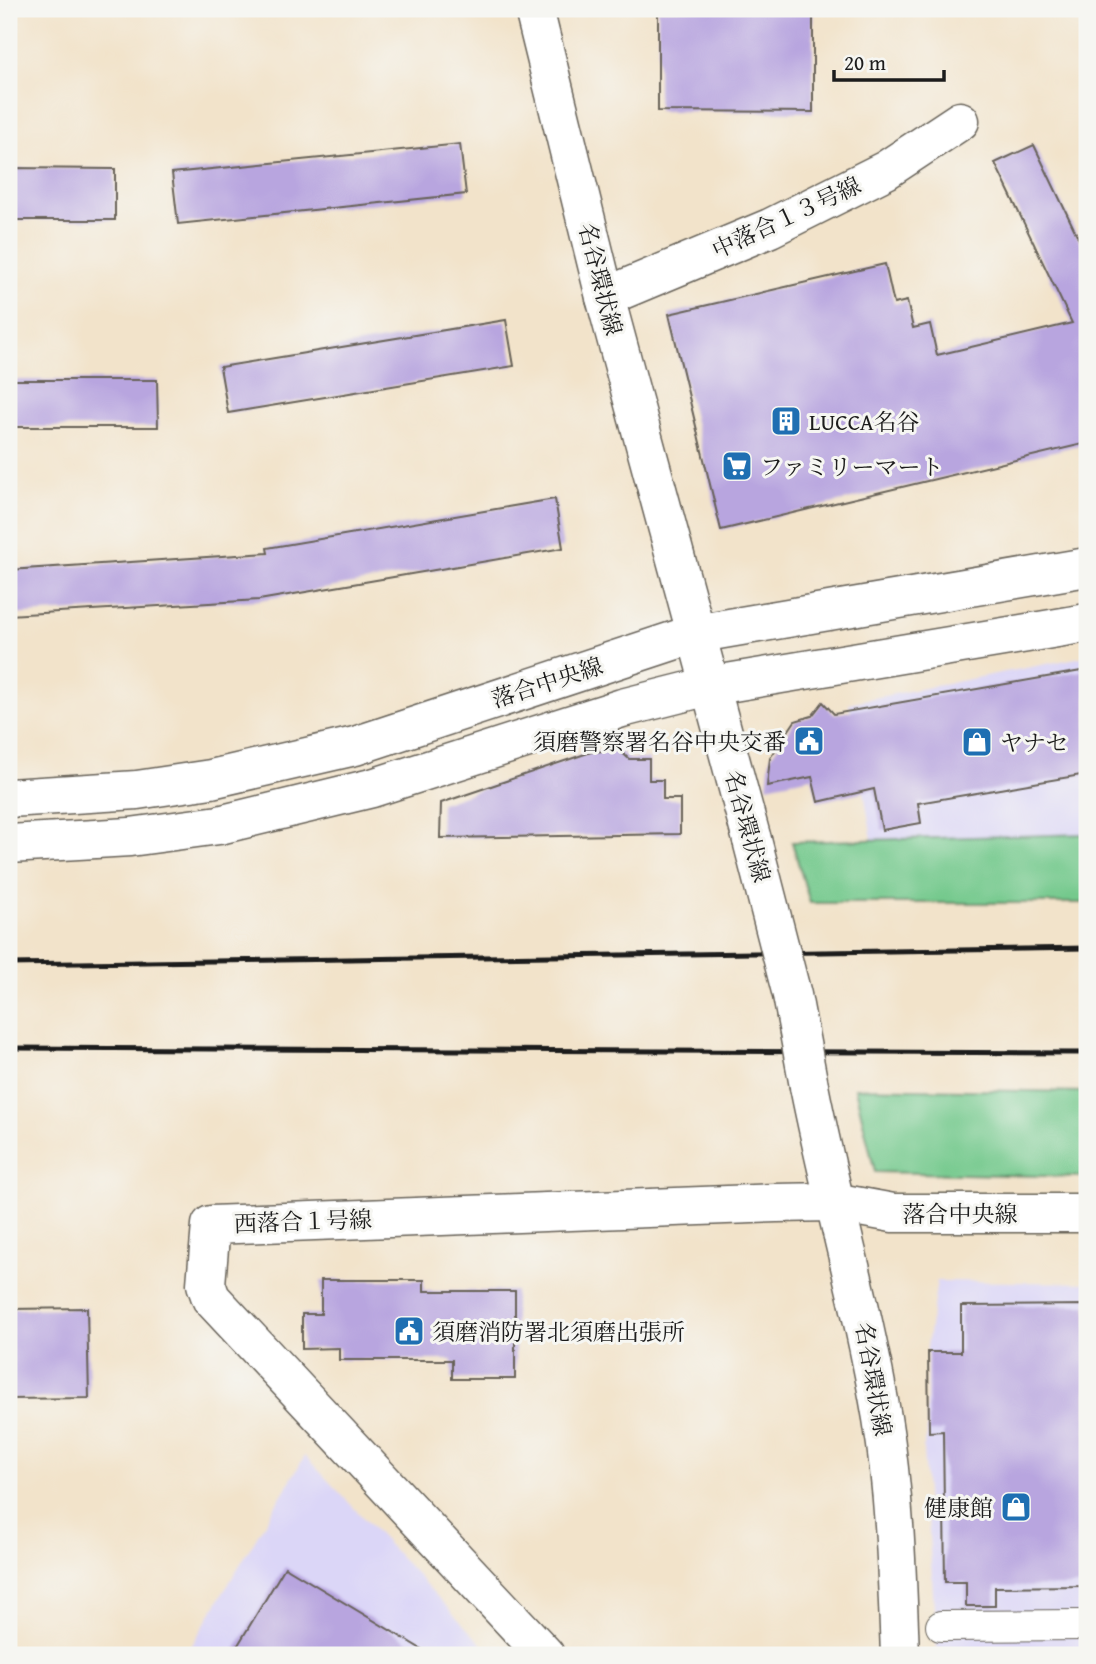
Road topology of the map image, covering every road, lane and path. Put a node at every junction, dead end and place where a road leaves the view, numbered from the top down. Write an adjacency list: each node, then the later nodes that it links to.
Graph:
1 (534, 9): 3 (street, 名谷環状線)
2 (960, 121): 3 (street, 中落合１３号線)
3 (605, 297): 6 (street, 名谷環状線)
4 (1087, 567): 6 (street, 落合中央線)
5 (1087, 623): 7 (street, 落合中央線)
6 (694, 634): 7 (street, 名谷環状線); 8 (street, 落合中央線)
7 (709, 686): 9 (street, 落合中央線); 10 (street, 名谷環状線, bridge)
8 (9, 797)
9 (9, 844)
10 (830, 1188): 11 (street, 落合中央線); 14 (street, 西落合１号線); 15 (street, 名谷環状線)
11 (1087, 1213)
12 (1087, 1625): 13 (street)
13 (941, 1626)
14 (545, 1655)
15 (900, 1655)

